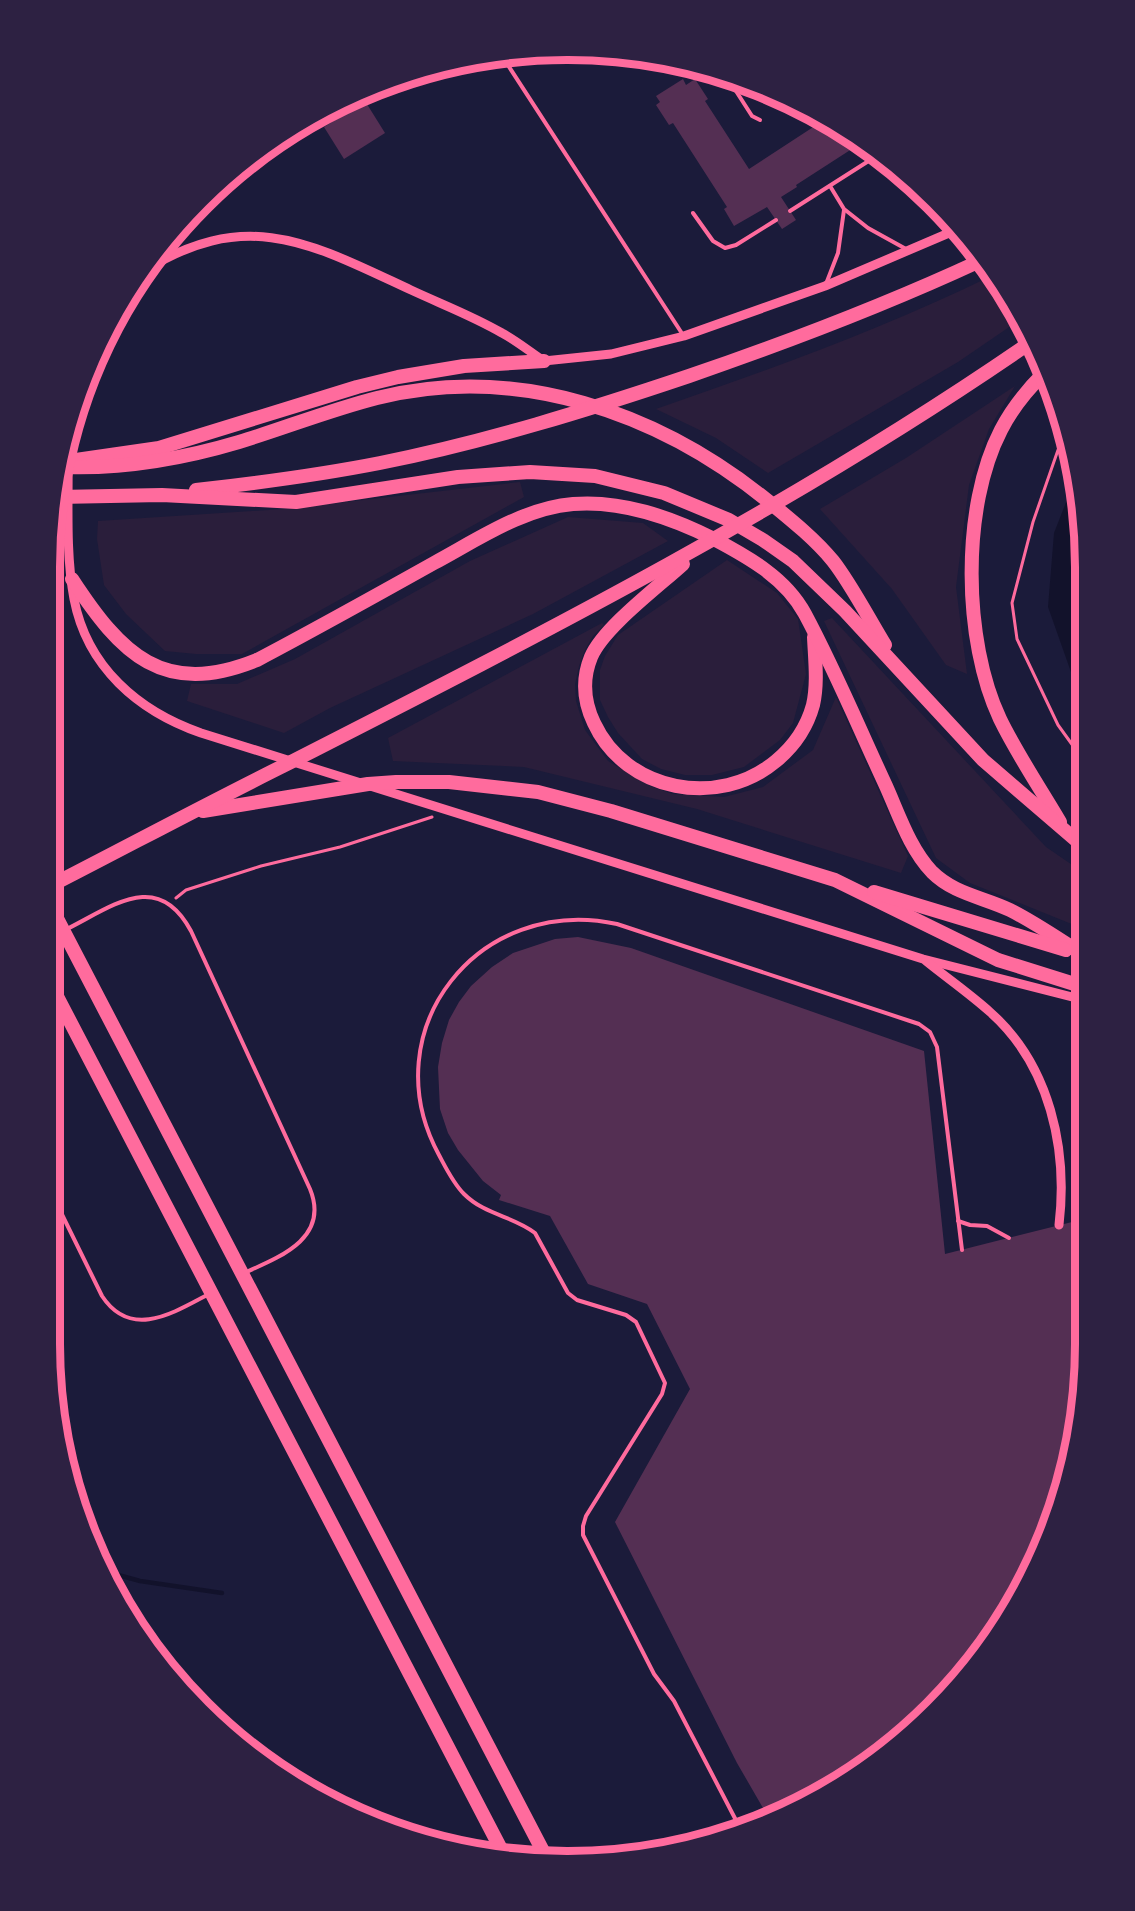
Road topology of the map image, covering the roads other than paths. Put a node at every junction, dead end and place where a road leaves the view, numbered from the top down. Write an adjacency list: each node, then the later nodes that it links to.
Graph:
1 (507, 63): 15 (lane)
2 (734, 88): 3 (lane)
3 (760, 120)
4 (870, 160): 5 (lane)
5 (830, 186): 6 (lane); 7 (lane)
6 (844, 209): 11 (lane); 14 (lane)
7 (790, 211)
8 (693, 213): 9 (lane)
9 (776, 220)
10 (949, 233): 11 (street)
11 (910, 251): 14 (street)
12 (164, 260): 17 (street)
13 (973, 264): 22 (highway)
14 (825, 286): 15 (street)
15 (684, 336): 17 (street)
16 (1024, 346): 24 (highway)
17 (544, 361): 19 (highway)
18 (1039, 380): 29 (highway)
19 (72, 460)
20 (70, 467): 27 (highway)
21 (69, 476): 25 (street)
22 (162, 495): 23 (highway); 27 (highway)
23 (65, 497)
24 (701, 548): 26 (highway); 28 (highway)
25 (72, 579): 26 (highway); 37 (street)
26 (814, 632): 35 (highway)
27 (900, 669): 29 (highway)
28 (192, 813): 31 (highway); 32 (highway)
29 (1066, 831): 30 (highway)
30 (1075, 839)
31 (835, 880): 36 (highway); 38 (highway)
32 (60, 881)
33 (60, 925): 46 (highway)
34 (60, 933): 46 (lane)
35 (1075, 950)
36 (1075, 953)
37 (923, 959): 39 (street); 43 (street)
38 (1075, 984)
39 (1075, 998)
40 (60, 1001): 47 (highway)
41 (60, 1210): 47 (lane)
42 (958, 1221): 44 (lane); 45 (lane); 48 (lane)
43 (1059, 1226)
44 (1009, 1238)
45 (962, 1250)
46 (243, 1274): 50 (highway)
47 (212, 1292): 49 (highway)
48 (737, 1822)
49 (500, 1847)
50 (543, 1850)

